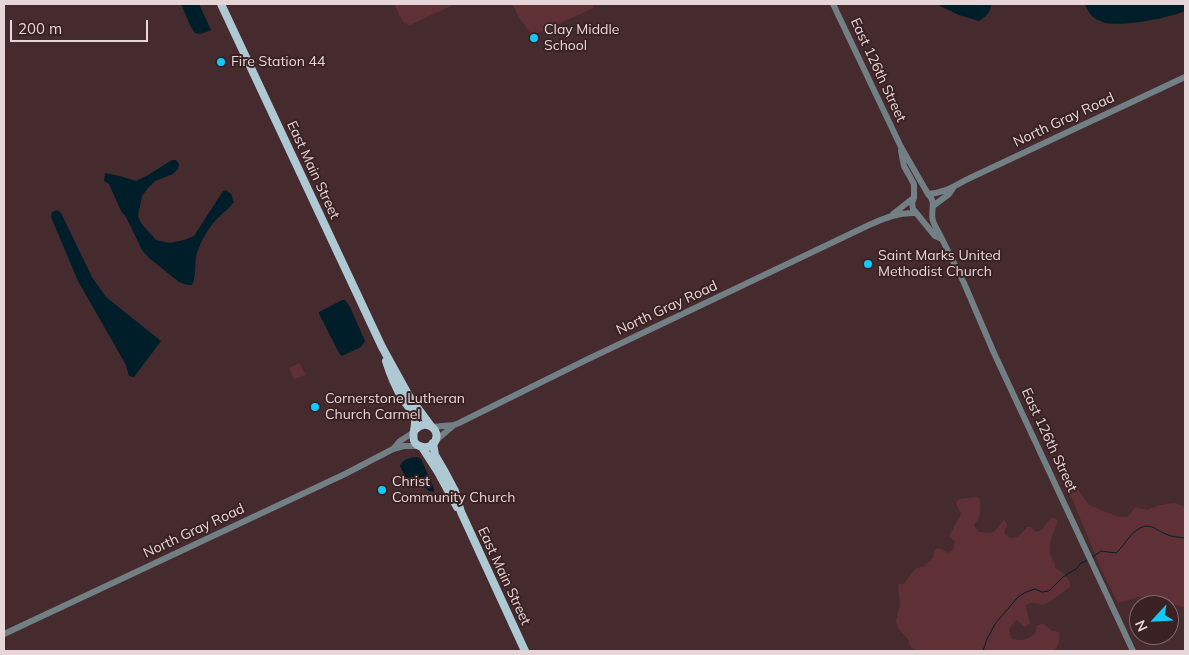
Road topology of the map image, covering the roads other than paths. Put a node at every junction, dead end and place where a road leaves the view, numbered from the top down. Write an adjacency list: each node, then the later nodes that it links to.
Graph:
1 (221, 4): 12 (main road, East Main Street)
2 (833, 4): 4 (street, East 126th Street)
3 (1185, 77): 5 (street, North Gray Road)
4 (901, 148): 6 (street, East 126th Street); 7 (street, East 126th Street)
5 (954, 188): 6 (street, North Gray Road); 8 (street, North Gray Road)
6 (928, 194): 7 (street); 8 (street)
7 (913, 198): 9 (street); 10 (street, North Gray Road)
8 (933, 207): 9 (street); 11 (street, East 126th Street)
9 (916, 213): 10 (street, North Gray Road); 11 (street, East 126th Street)
10 (892, 215): 13 (street, North Gray Road)
11 (942, 240): 22 (street, East 126th Street)
12 (382, 347): 14 (main road, East Main Street); 15 (main road, East Main Street)
13 (454, 425): 14 (street, North Gray Road); 16 (street, North Gray Road)
14 (432, 427): 15 (main road); 16 (main road)
15 (414, 431): 17 (main road); 18 (street, North Gray Road)
16 (434, 443): 17 (main road); 19 (main road, East Main Street)
17 (421, 446): 18 (street, North Gray Road); 19 (main road, East Main Street)
18 (393, 448): 20 (street, North Gray Road)
19 (461, 512): 21 (main road, East Main Street)
20 (4, 634)
21 (525, 651)
22 (1133, 651)

